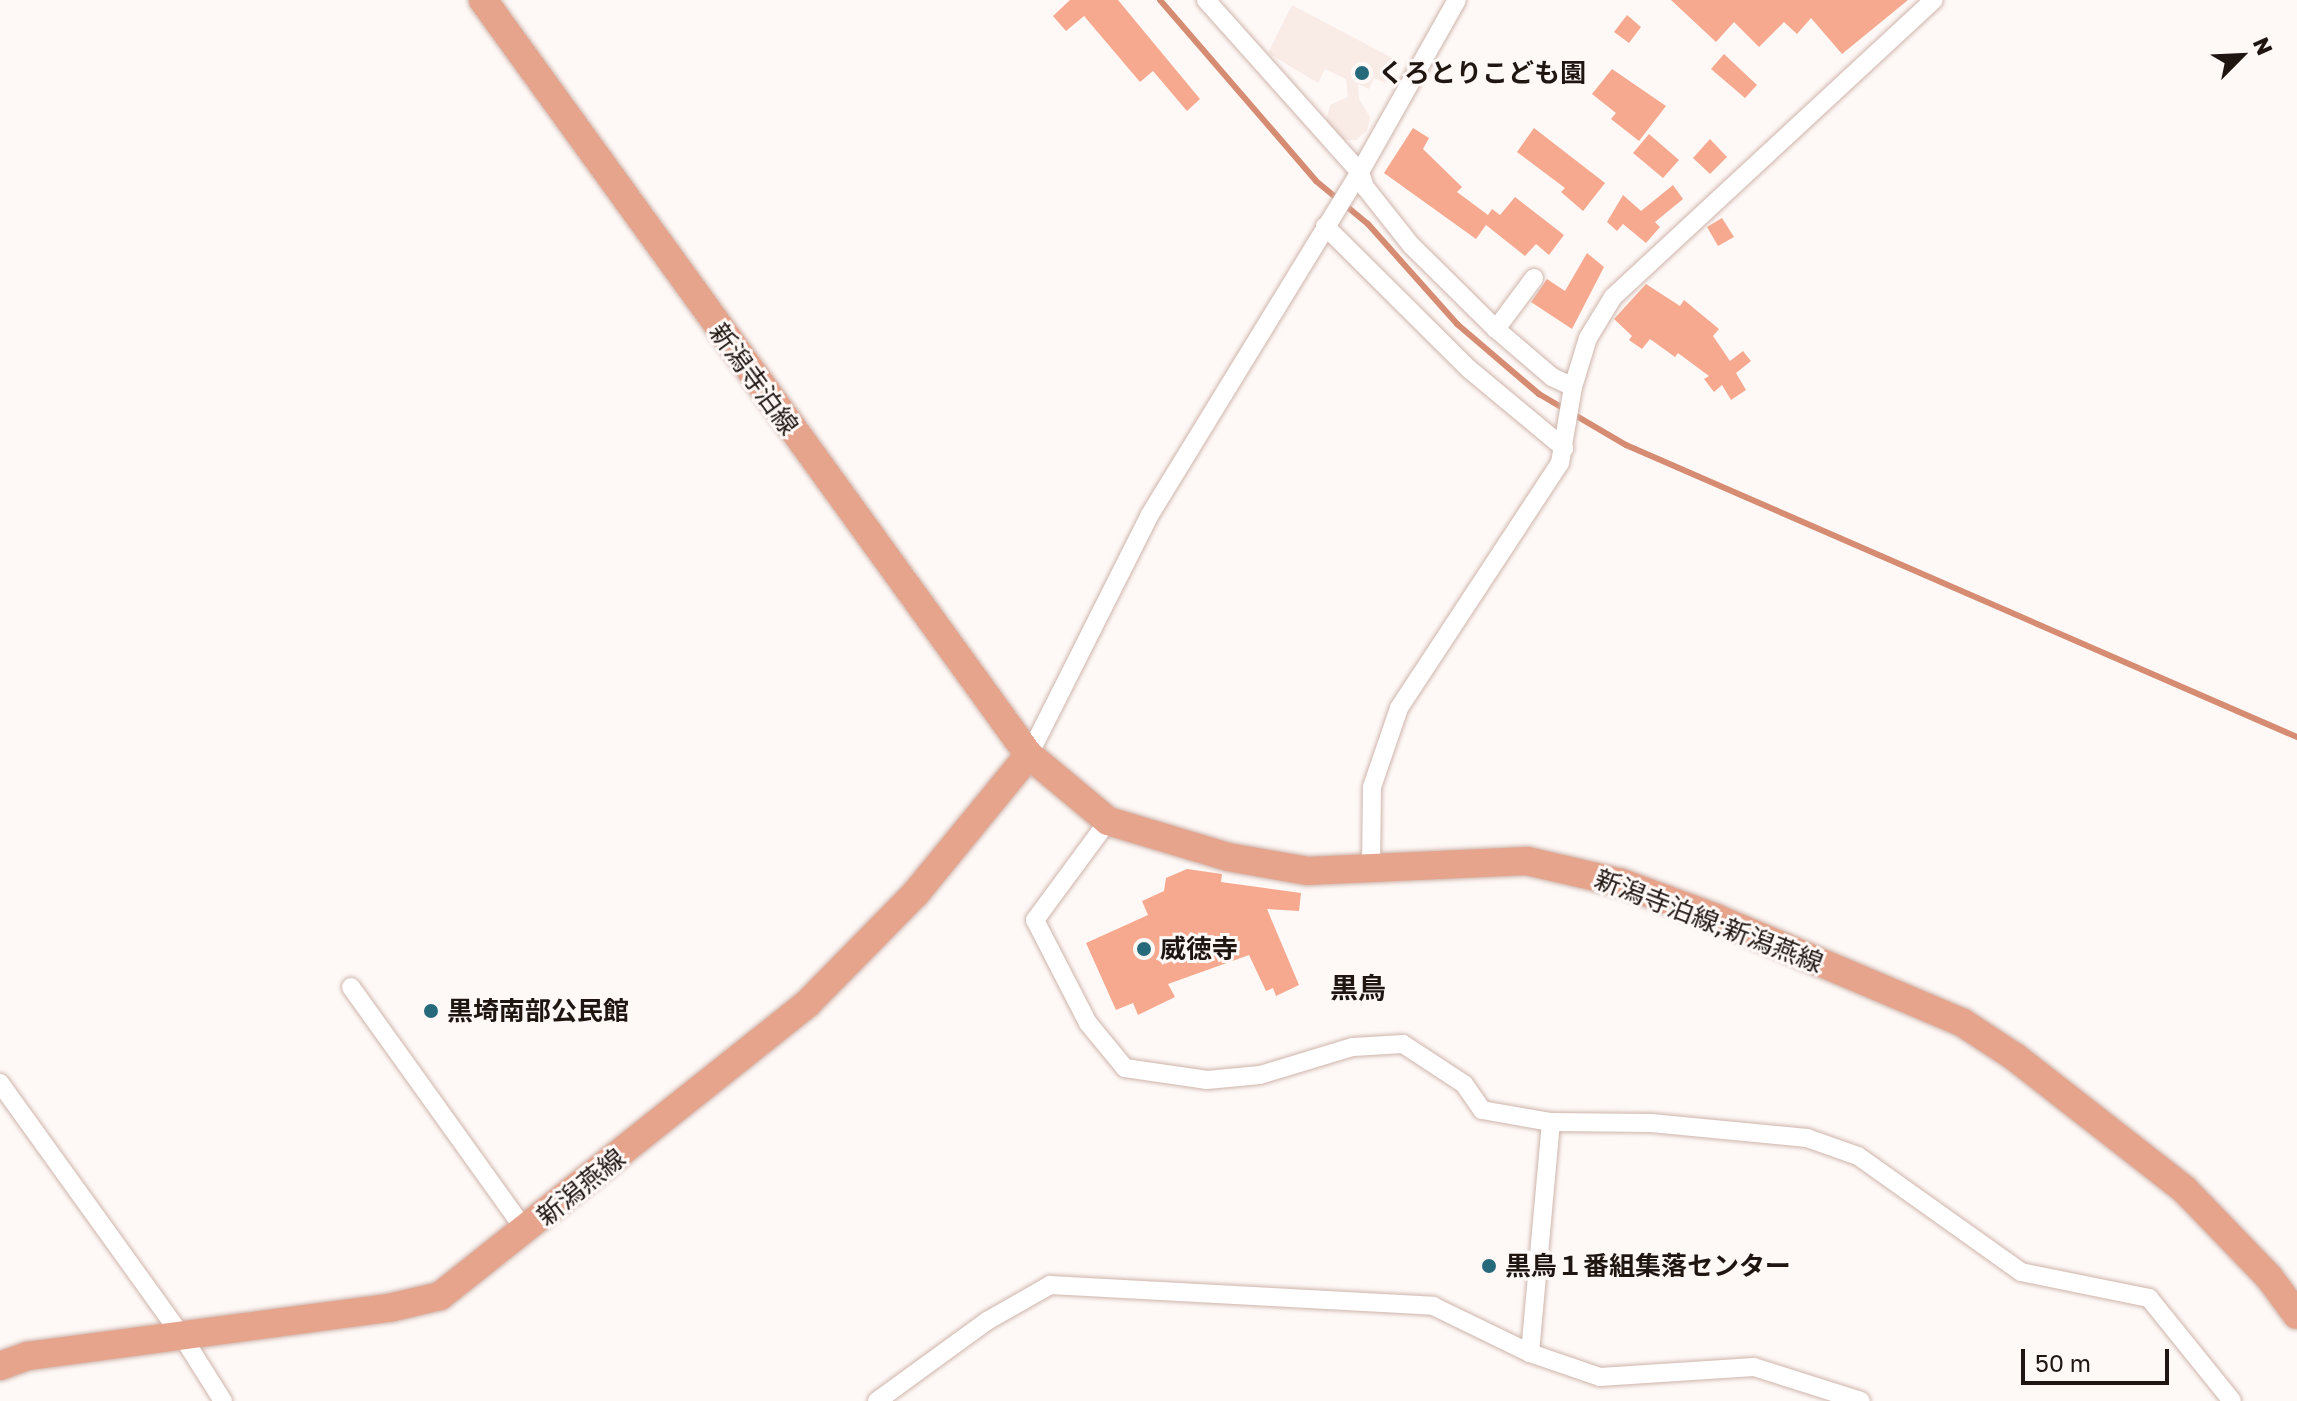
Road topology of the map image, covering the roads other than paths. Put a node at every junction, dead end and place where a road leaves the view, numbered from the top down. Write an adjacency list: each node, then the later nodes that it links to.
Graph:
1 (483, 0): 11 (main road, 新潟寺泊線)
2 (1206, 0): 5 (street)
3 (1457, 0): 5 (street)
4 (1934, 0): 9 (street)
5 (1357, 178): 6 (street); 8 (street)
6 (1328, 222): 10 (street); 11 (street)
7 (1534, 278): 8 (street)
8 (1496, 329): 9 (street)
9 (1573, 393): 10 (street)
10 (1565, 440): 13 (street)
11 (1029, 755): 12 (main road, 新潟寺泊線;新潟燕線); 17 (main road, 新潟燕線)
12 (1108, 821): 13 (main road, 新潟寺泊線;新潟燕線); 16 (street)
13 (1371, 868): 18 (main road, 新潟寺泊線;新潟燕線)
14 (351, 987): 17 (street)
15 (0, 1083): 19 (street)
16 (1551, 1122): 20 (street); 25 (street)
17 (526, 1231): 19 (main road, 新潟燕線)
18 (2297, 1315)
19 (182, 1336): 21 (main road, 新潟燕線); 22 (street)
20 (1530, 1353): 23 (street); 24 (street)
21 (0, 1366)
22 (223, 1401)
23 (877, 1401)
24 (1861, 1401)
25 (2232, 1401)

